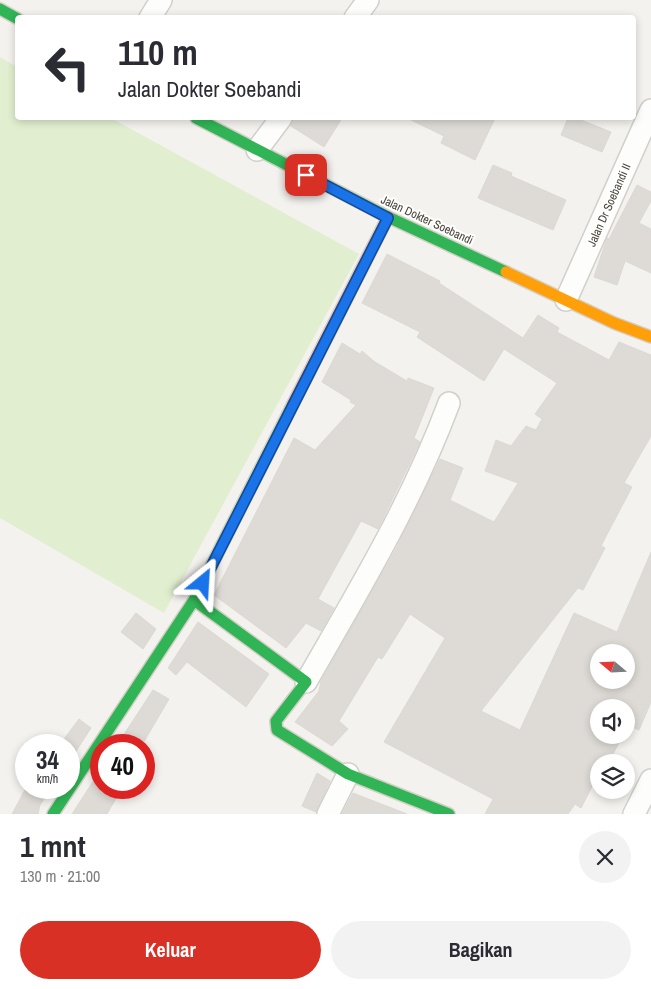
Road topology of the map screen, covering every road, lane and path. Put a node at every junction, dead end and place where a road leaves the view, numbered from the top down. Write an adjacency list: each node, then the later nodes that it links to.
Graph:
1 (161, 0): 4 (street)
2 (368, 0): 5 (street)
3 (0, 9): 6 (street)
4 (152, 15)
5 (357, 15)
6 (15, 17)
7 (651, 110): 12 (street, Jalan Dr Soebandi II)
8 (200, 120): 10 (street, Jalan Dokter Soebandi)
9 (280, 120): 10 (street)
10 (257, 150): 11 (street, Jalan Dokter Soebandi)
11 (388, 218): 12 (street, Jalan Dokter Soebandi); 15 (street)
12 (566, 300): 13 (street, Jalan Dokter Soebandi)
13 (651, 337)
14 (449, 403): 16 (street)
15 (194, 600): 16 (street); 19 (street)
16 (306, 682): 17 (street)
17 (348, 774): 20 (street); 21 (street)
18 (651, 780): 22 (street)
19 (53, 814)
20 (328, 814)
21 (449, 814)
22 (634, 814)

